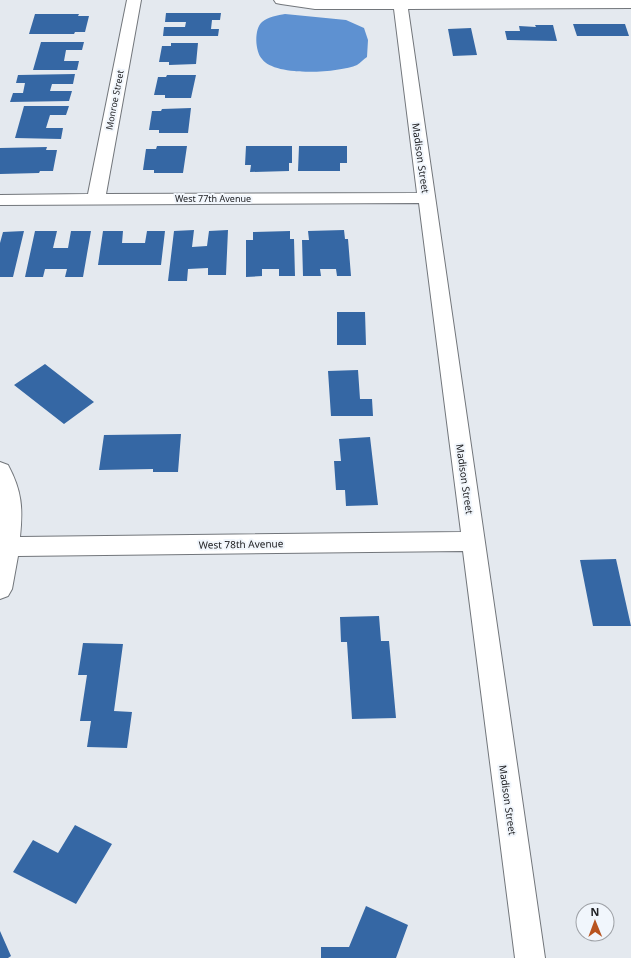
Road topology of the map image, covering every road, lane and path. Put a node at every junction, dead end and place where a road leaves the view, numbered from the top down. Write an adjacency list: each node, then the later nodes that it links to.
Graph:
1 (134, 0): 7 (street, Monroe Street)
2 (281, 0): 3 (street)
3 (400, 2): 4 (street); 5 (street, Madison Street)
4 (631, 4)
5 (426, 198): 7 (street, West 77th Avenue); 9 (street, Madison Street)
6 (0, 200): 7 (street, West 77th Avenue)
7 (96, 200)
8 (0, 471): 10 (street)
9 (473, 541): 10 (street, West 78th Avenue); 12 (street, Madison Street)
10 (8, 547): 11 (street)
11 (0, 589)
12 (530, 958)

